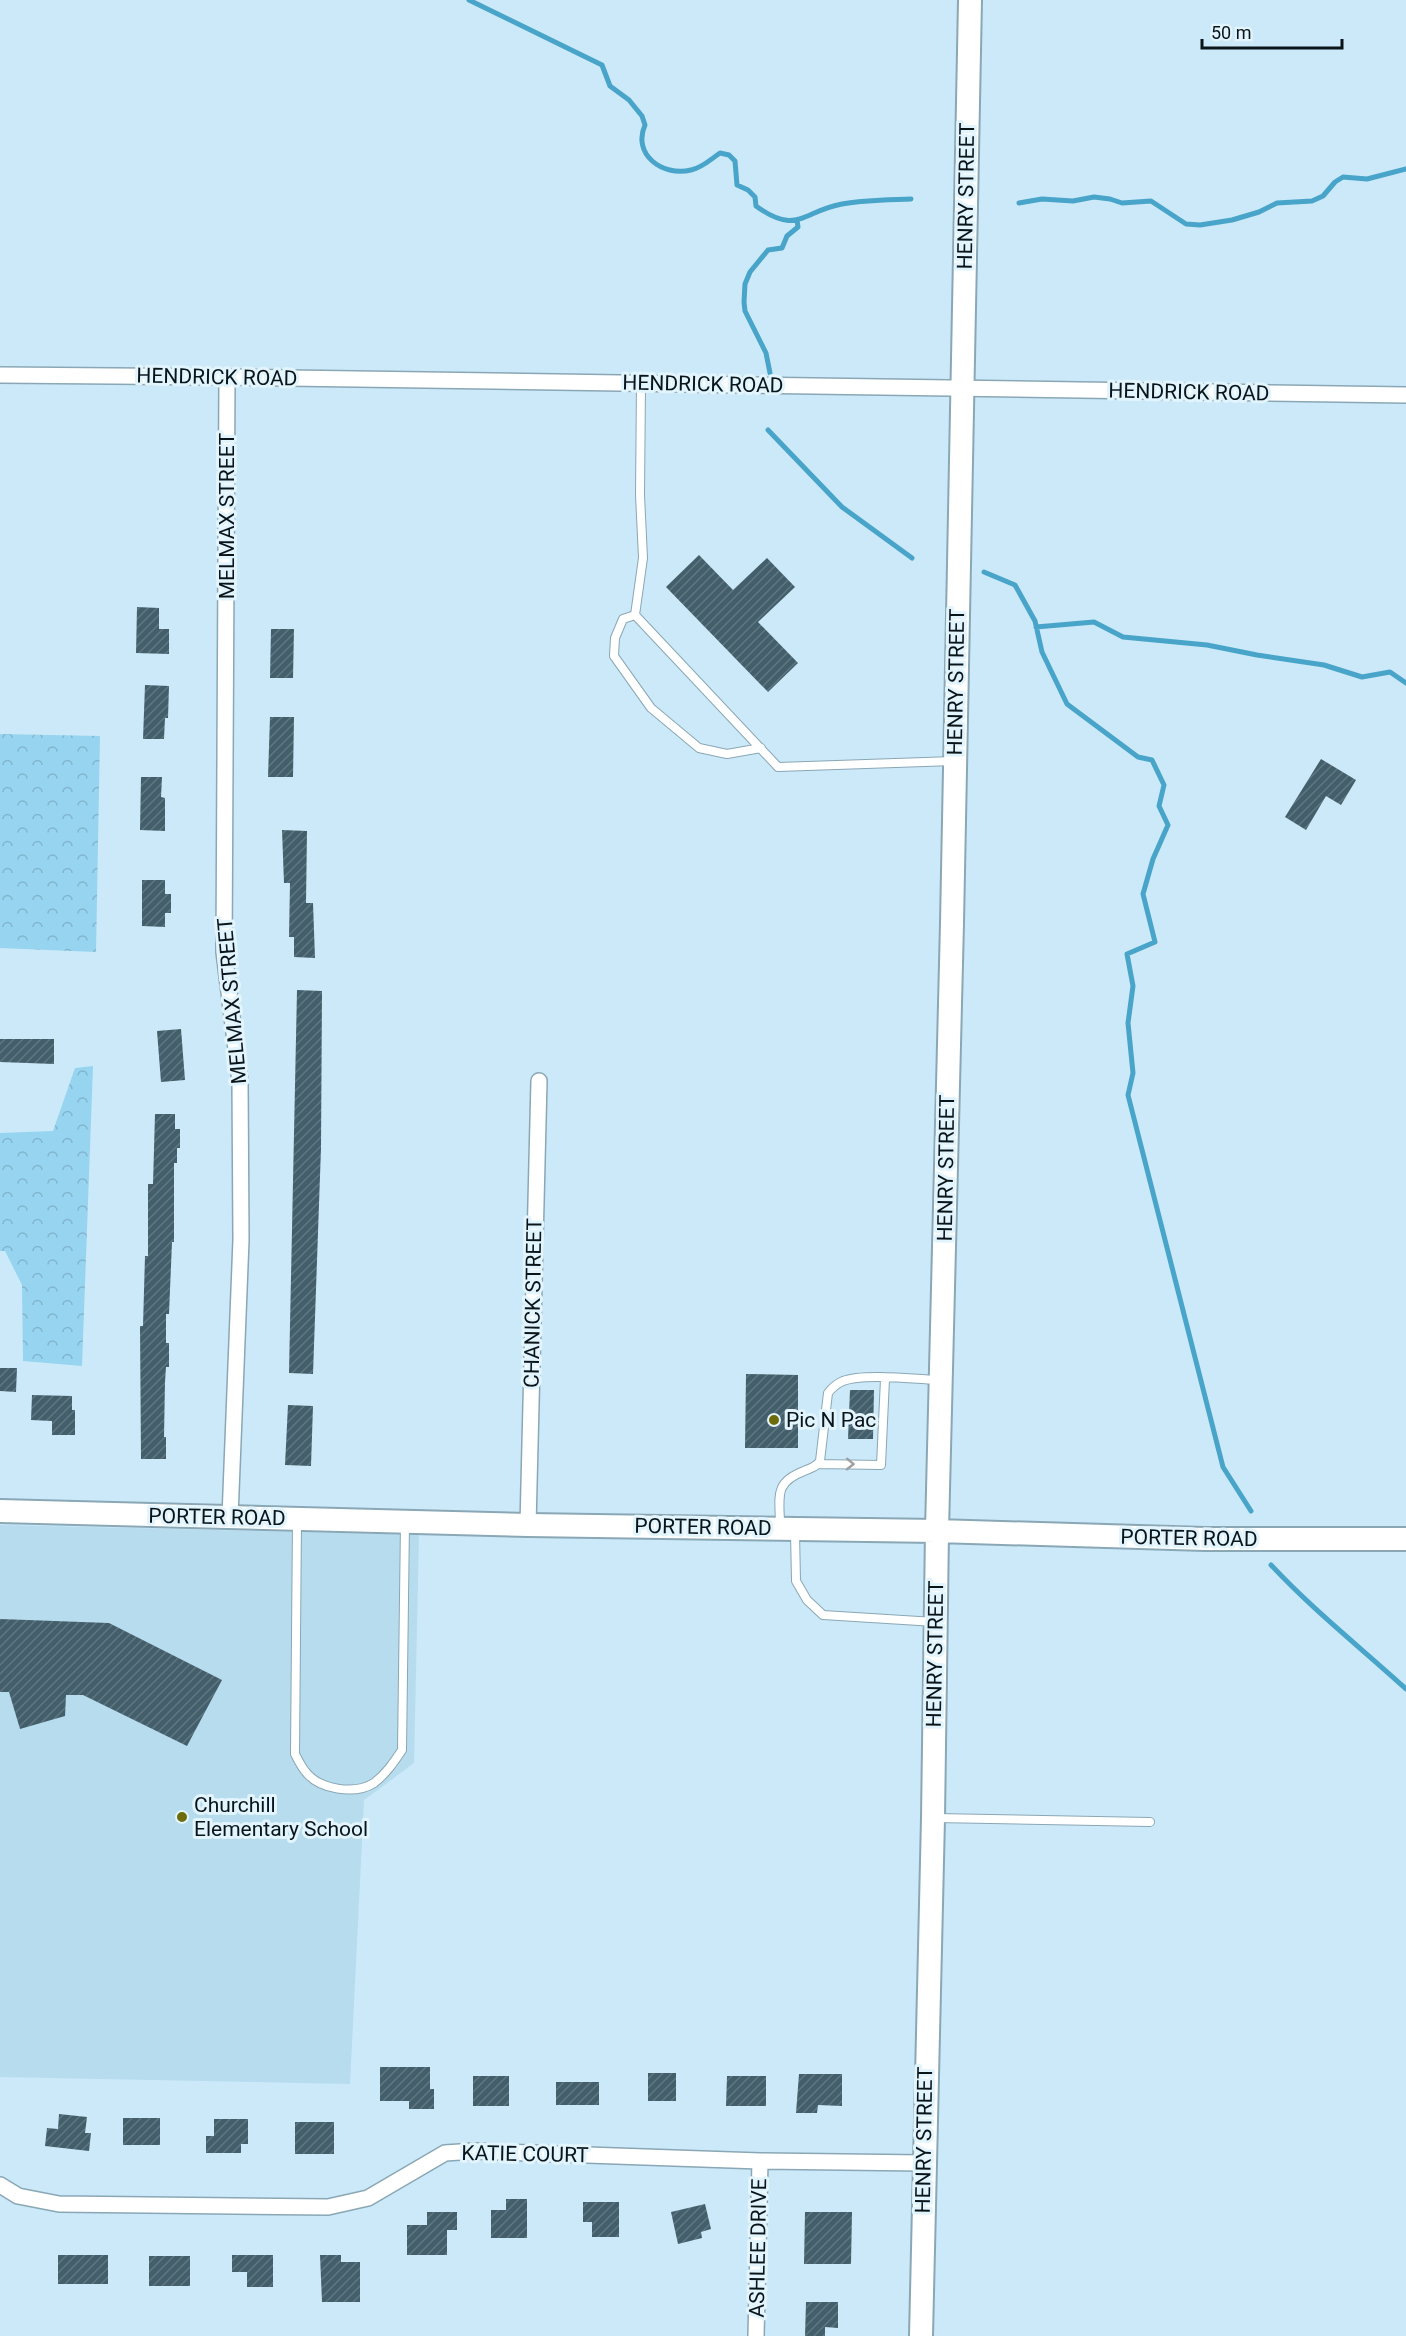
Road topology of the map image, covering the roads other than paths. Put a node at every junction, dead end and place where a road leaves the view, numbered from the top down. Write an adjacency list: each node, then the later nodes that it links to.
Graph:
1 (970, 0): 5 (street, HENRY STREET)
2 (0, 375): 3 (street, HENDRICK ROAD)
3 (227, 377): 4 (street, HENDRICK ROAD); 15 (street, MELMAX STREET)
4 (641, 383): 5 (street, HENDRICK ROAD); 7 (lane)
5 (963, 388): 6 (street, HENDRICK ROAD); 9 (street, HENRY STREET)
6 (1406, 395)
7 (635, 615): 8 (lane); 8 (lane)
8 (761, 748): 9 (lane)
9 (955, 761): 12 (street, HENRY STREET)
10 (539, 1081): 18 (street, CHANICK STREET)
11 (885, 1378): 12 (lane); 13 (lane); 13 (lane, one-way to 11)
12 (941, 1380): 20 (street, HENRY STREET)
13 (818, 1464): 19 (lane)
14 (0, 1511): 15 (street, PORTER ROAD)
15 (230, 1517): 16 (street, PORTER ROAD)
16 (297, 1519): 17 (street, PORTER ROAD); 17 (lane)
17 (405, 1521): 18 (street, PORTER ROAD)
18 (528, 1525): 19 (street, PORTER ROAD)
19 (787, 1528): 20 (street, PORTER ROAD); 22 (lane)
20 (937, 1531): 21 (street, PORTER ROAD); 22 (street, HENRY STREET)
21 (1406, 1539)
22 (936, 1622): 23 (street, HENRY STREET)
23 (933, 1818): 24 (lane); 26 (street, HENRY STREET)
24 (1150, 1822)
25 (760, 2161): 26 (street, KATIE COURT); 27 (street, KATIE COURT); 28 (street, ASHLEE DRIVE)
26 (923, 2163): 29 (street, HENRY STREET)
27 (0, 2185)
28 (756, 2336)
29 (921, 2336)

